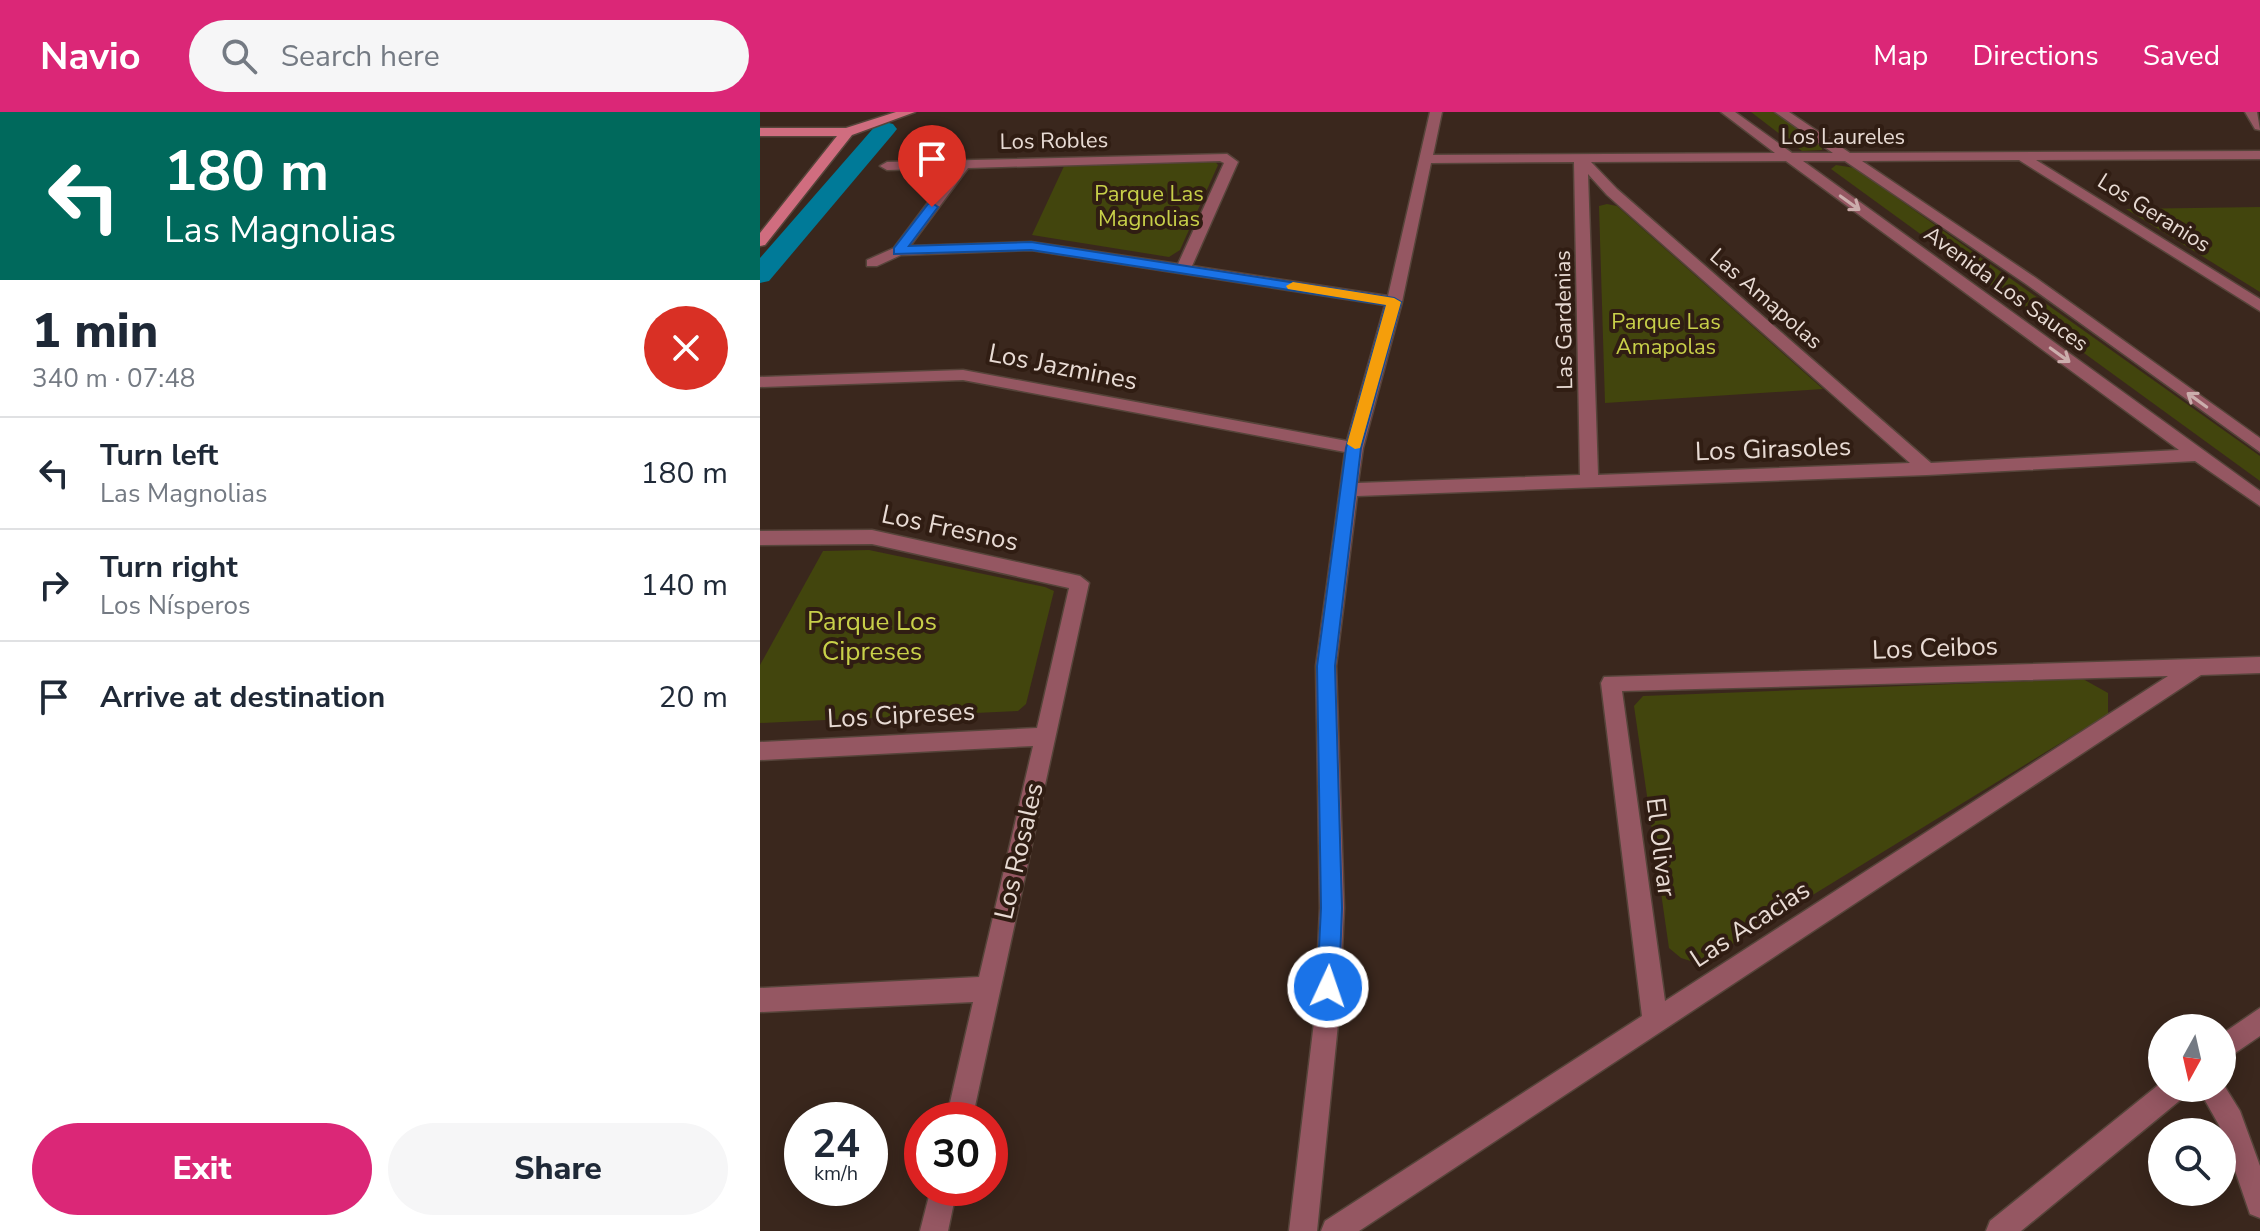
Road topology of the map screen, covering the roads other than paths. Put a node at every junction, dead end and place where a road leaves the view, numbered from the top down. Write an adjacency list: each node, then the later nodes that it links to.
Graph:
1 (909, 112): 8 (street)
2 (1436, 112): 14 (street)
3 (1727, 112): 10 (street, Avenida Los Sauces)
4 (1781, 112): 11 (street, Avenida Los Sauces)
5 (2251, 112): 6 (street)
6 (2260, 126)
7 (760, 132): 8 (street)
8 (847, 132): 17 (street)
9 (2260, 155): 13 (street, Los Laureles)
10 (1786, 157): 11 (street, Los Laureles); 12 (street, Los Laureles); 26 (street, Avenida Los Sauces, one-way to 26)
11 (1847, 157): 13 (street, Los Laureles); 24 (street, Avenida Los Sauces, one-way to 11)
12 (1580, 158): 14 (street, Los Laureles); 27 (street, Las Amapolas); 28 (street, Las Gardenias)
13 (2024, 158): 22 (street, Los Geranios)
14 (1426, 159): 21 (street)
15 (965, 163): 16 (street, Los Robles); 18 (street); 20 (street, Los Robles)
16 (887, 166)
17 (760, 242)
18 (899, 251): 19 (street); 20 (street)
19 (872, 263)
20 (1184, 268): 21 (street)
21 (1394, 302): 25 (street)
22 (2260, 306)
23 (760, 382): 25 (street, Los Jazmines)
24 (2260, 446)
25 (1354, 448): 29 (street)
26 (2198, 455): 27 (street, Los Girasoles); 30 (street, Avenida Los Sauces)
27 (1927, 469): 28 (street, Los Girasoles)
28 (1589, 481): 29 (street, Los Girasoles)
29 (1348, 490): 49 (street)
30 (2260, 500)
31 (760, 538): 32 (street, Los Fresnos)
32 (1080, 583): 36 (street, Los Rosales)
33 (2260, 665): 34 (street, Los Ceibos)
34 (2197, 667): 35 (street, Los Ceibos); 40 (street, Las Acacias)
35 (1611, 683): 40 (street, El Olivar)
36 (1045, 736): 37 (street, Los Cipreses); 38 (street, Los Rosales)
37 (760, 751)
38 (988, 989): 39 (street); 43 (street, Los Rosales)
39 (760, 1000)
40 (1655, 1019): 50 (street, Las Acacias)
41 (2260, 1020): 42 (street)
42 (2236, 1039)
43 (963, 1102)
44 (2158, 1102): 51 (street)
45 (2220, 1102): 46 (street)
46 (2260, 1204)
47 (940, 1206): 48 (street)
48 (934, 1231)
49 (1303, 1231)
50 (1335, 1231)
51 (2000, 1231)

